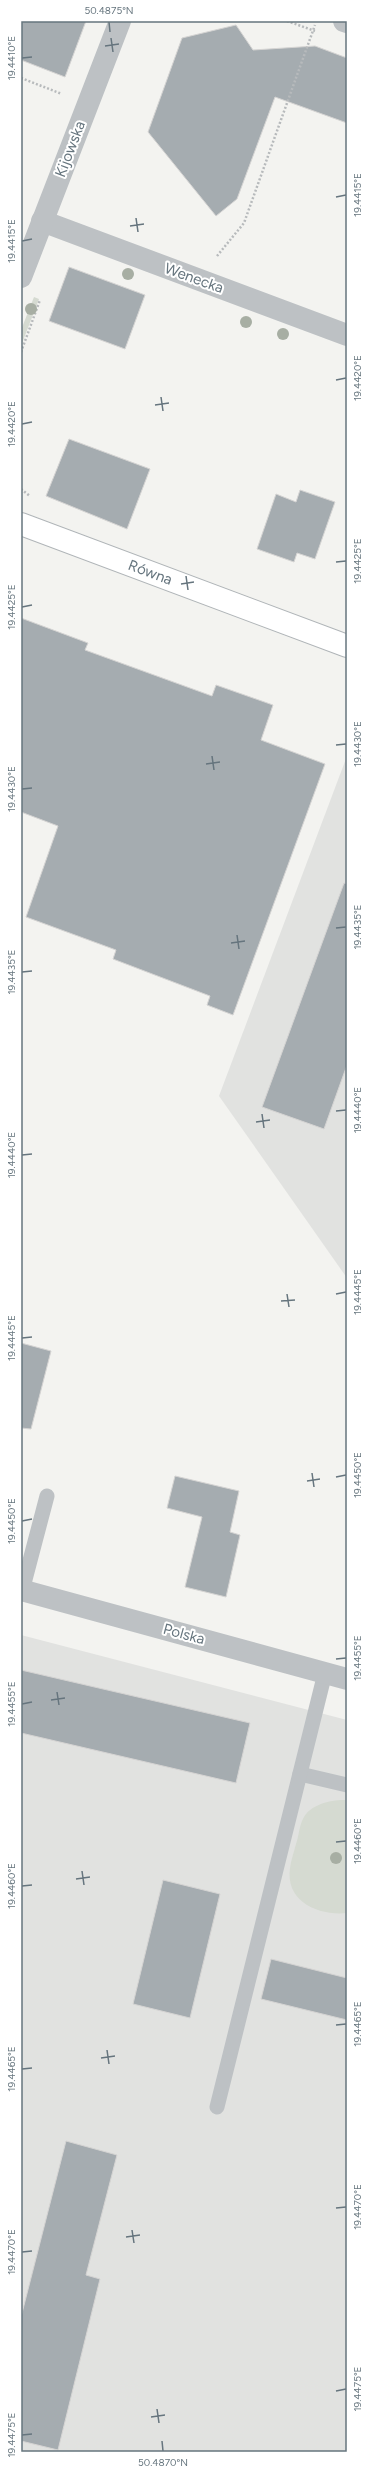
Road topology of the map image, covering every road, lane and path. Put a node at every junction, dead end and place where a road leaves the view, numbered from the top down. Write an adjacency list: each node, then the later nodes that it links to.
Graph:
1 (120, 21): 5 (street, Kijowska)
2 (317, 21): 7 (path)
3 (21, 78): 4 (path)
4 (67, 96)
5 (42, 221): 6 (street, Kijowska); 7 (street, Wenecka)
6 (21, 277)
7 (198, 280): 9 (street, Wenecka)
8 (42, 293): 10 (path)
9 (347, 335)
10 (21, 352)
11 (21, 524): 12 (street, Równa)
12 (347, 646)
13 (47, 1496): 14 (lane)
14 (22, 1590): 15 (street, Polska)
15 (325, 1673): 16 (street, Polska); 17 (lane)
16 (347, 1679)
17 (300, 1774): 18 (lane); 19 (lane)
18 (347, 1785)
19 (217, 2107)

